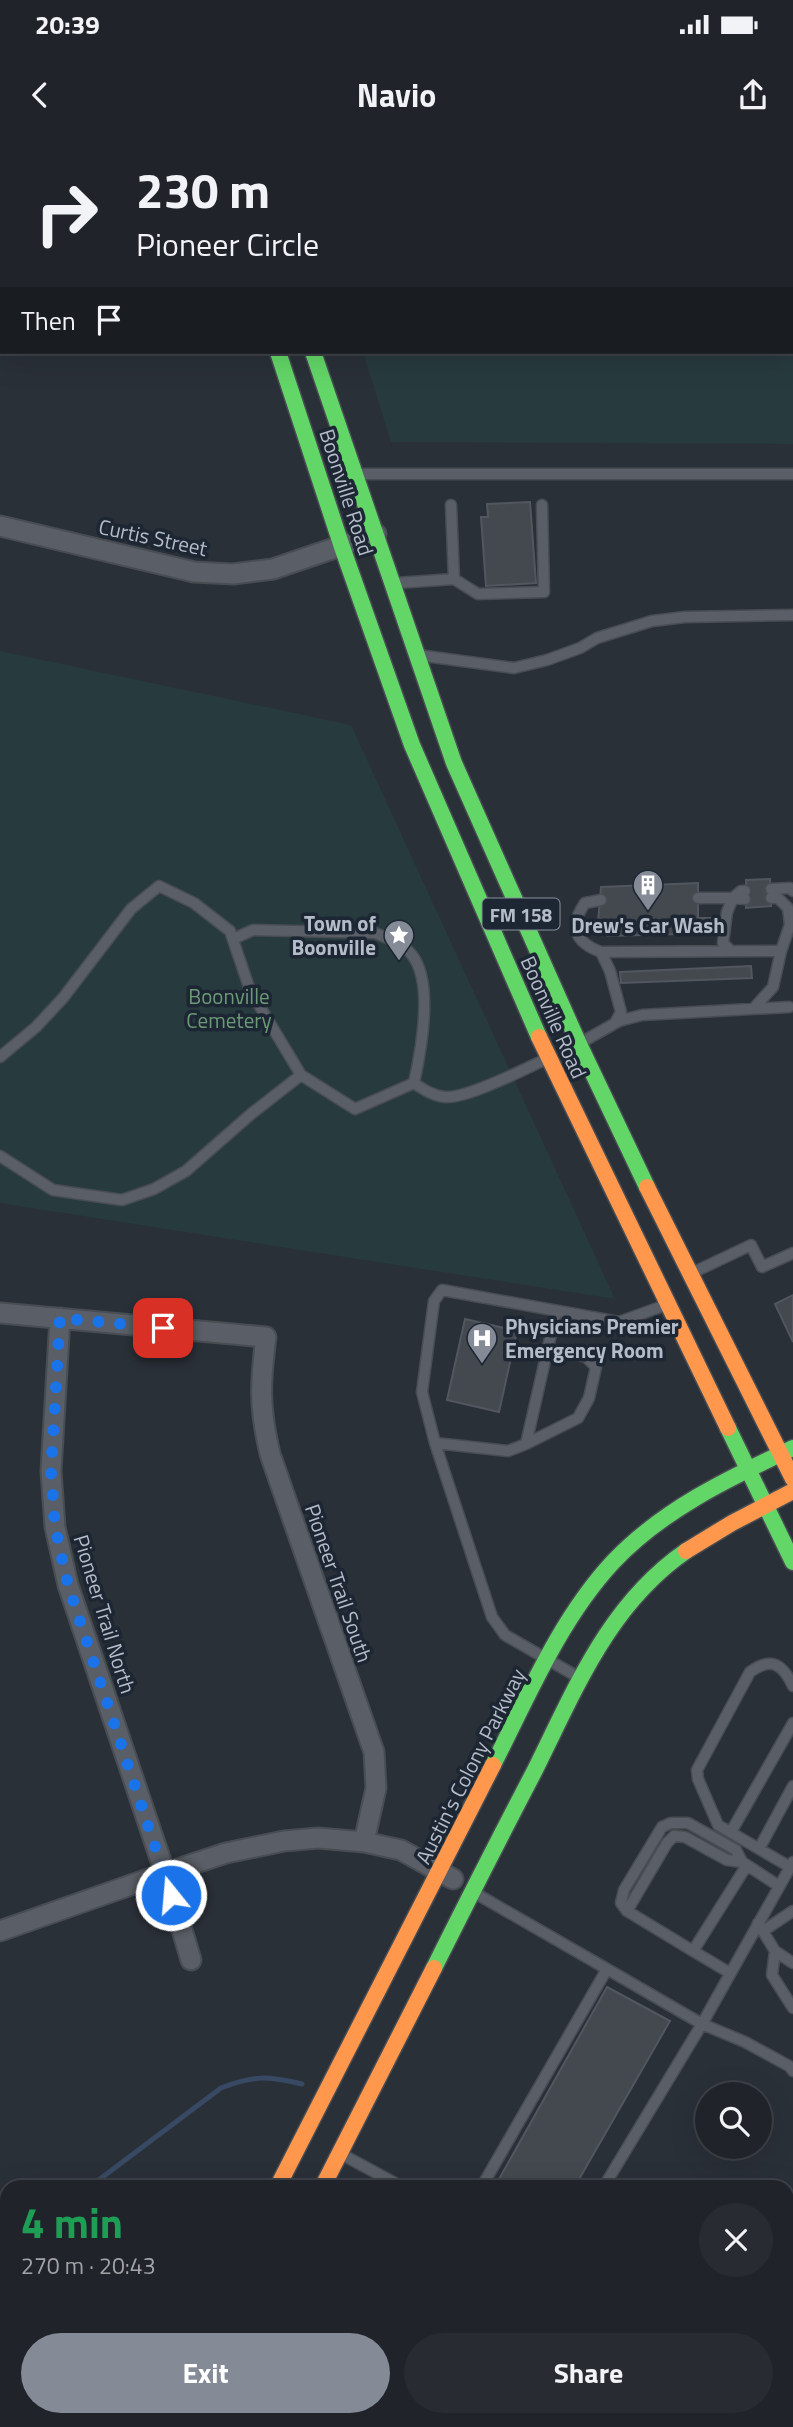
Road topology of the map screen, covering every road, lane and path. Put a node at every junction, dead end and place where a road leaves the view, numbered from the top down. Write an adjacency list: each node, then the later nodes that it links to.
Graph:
1 (279, 354): 9 (main road, Boonville Road / FM 158)
2 (314, 354): 3 (main road, Boonville Road / FM 158)
3 (355, 474): 4 (lane); 8 (main road, Boonville Road / FM 158)
4 (793, 474)
5 (451, 505): 10 (lane)
6 (542, 505): 10 (lane)
7 (0, 526): 9 (street, Curtis Street)
8 (376, 534): 9 (street, Curtis Street); 11 (main road, Boonville Road / FM 158)
9 (342, 547): 29 (main road, Boonville Road / FM 158)
10 (454, 579): 11 (lane)
11 (393, 584): 13 (main road, Boonville Road / FM 158)
12 (793, 615): 13 (lane)
13 (417, 655): 27 (main road, Boonville Road / FM 158)
14 (793, 891): 19 (lane)
15 (745, 895): 17 (lane)
16 (698, 898): 17 (lane)
17 (733, 898): 21 (lane)
18 (601, 900): 23 (lane)
19 (792, 923): 22 (lane)
20 (233, 939): 28 (lane); 30 (lane); 31 (lane)
21 (729, 949): 22 (lane); 23 (lane)
22 (781, 951): 25 (lane)
23 (601, 952): 26 (lane)
24 (789, 1007): 25 (lane)
25 (752, 1009): 26 (lane)
26 (614, 1024): 27 (lane)
27 (579, 1044): 29 (main road); 34 (main road, Boonville Road / FM 158)
28 (0, 1057)
29 (548, 1058): 31 (lane); 35 (main road, Boonville Road / FM 158)
30 (301, 1075): 31 (lane); 32 (lane)
31 (414, 1083)
32 (0, 1156)
33 (793, 1253): 34 (lane)
34 (690, 1274): 42 (main road, Boonville Road / FM 158)
35 (667, 1304): 37 (lane); 43 (main road, Boonville Road / FM 158)
36 (0, 1312): 38 (street)
37 (556, 1312): 39 (lane); 40 (lane)
38 (60, 1318): 54 (street, Pioneer Trail South); 58 (street, Pioneer Trail North)
39 (548, 1349): 41 (lane); 41 (lane)
40 (435, 1443): 41 (lane); 48 (lane)
41 (526, 1444)
42 (787, 1451): 43 (main road, Austin's Colony Parkway); 44 (main road, Boonville Road / FM 158)
43 (748, 1471): 46 (main road, Boonville Road / FM 158); 48 (main road, Austin's Colony Parkway)
44 (793, 1479)
45 (793, 1491): 46 (main road)
46 (765, 1506): 47 (main road, Boonville Road / FM 158); 49 (main road)
47 (793, 1562)
48 (548, 1658): 49 (lane); 59 (main road, Austin's Colony Parkway)
49 (581, 1679): 61 (main road)
50 (793, 1686): 53 (lane)
51 (793, 1723): 53 (lane)
52 (793, 1786): 55 (lane)
53 (731, 1832): 55 (lane)
54 (364, 1842): 58 (street); 59 (street)
55 (759, 1849): 57 (lane)
56 (744, 1864): 60 (lane); 65 (lane); 65 (lane)
57 (792, 1865): 60 (lane)
58 (165, 1873): 64 (street); 67 (street, Pioneer Trail North)
59 (447, 1875): 61 (lane); 75 (main road, Austin's Colony Parkway)
60 (779, 1886): 63 (lane)
61 (473, 1892): 69 (lane); 74 (main road)
62 (793, 1911): 63 (lane)
63 (760, 1927): 66 (lane); 70 (lane)
64 (0, 1931)
65 (693, 1951): 70 (lane)
66 (775, 1951): 68 (lane); 71 (lane)
67 (191, 1960)
68 (793, 1963)
69 (607, 1969): 72 (lane); 78 (lane)
70 (730, 1973): 72 (lane)
71 (793, 2008)
72 (702, 2024): 73 (lane); 79 (lane)
73 (791, 2066)
74 (339, 2153): 76 (main road); 77 (lane)
75 (281, 2180)
76 (325, 2180)
77 (389, 2180)
78 (486, 2180)
79 (608, 2180)

